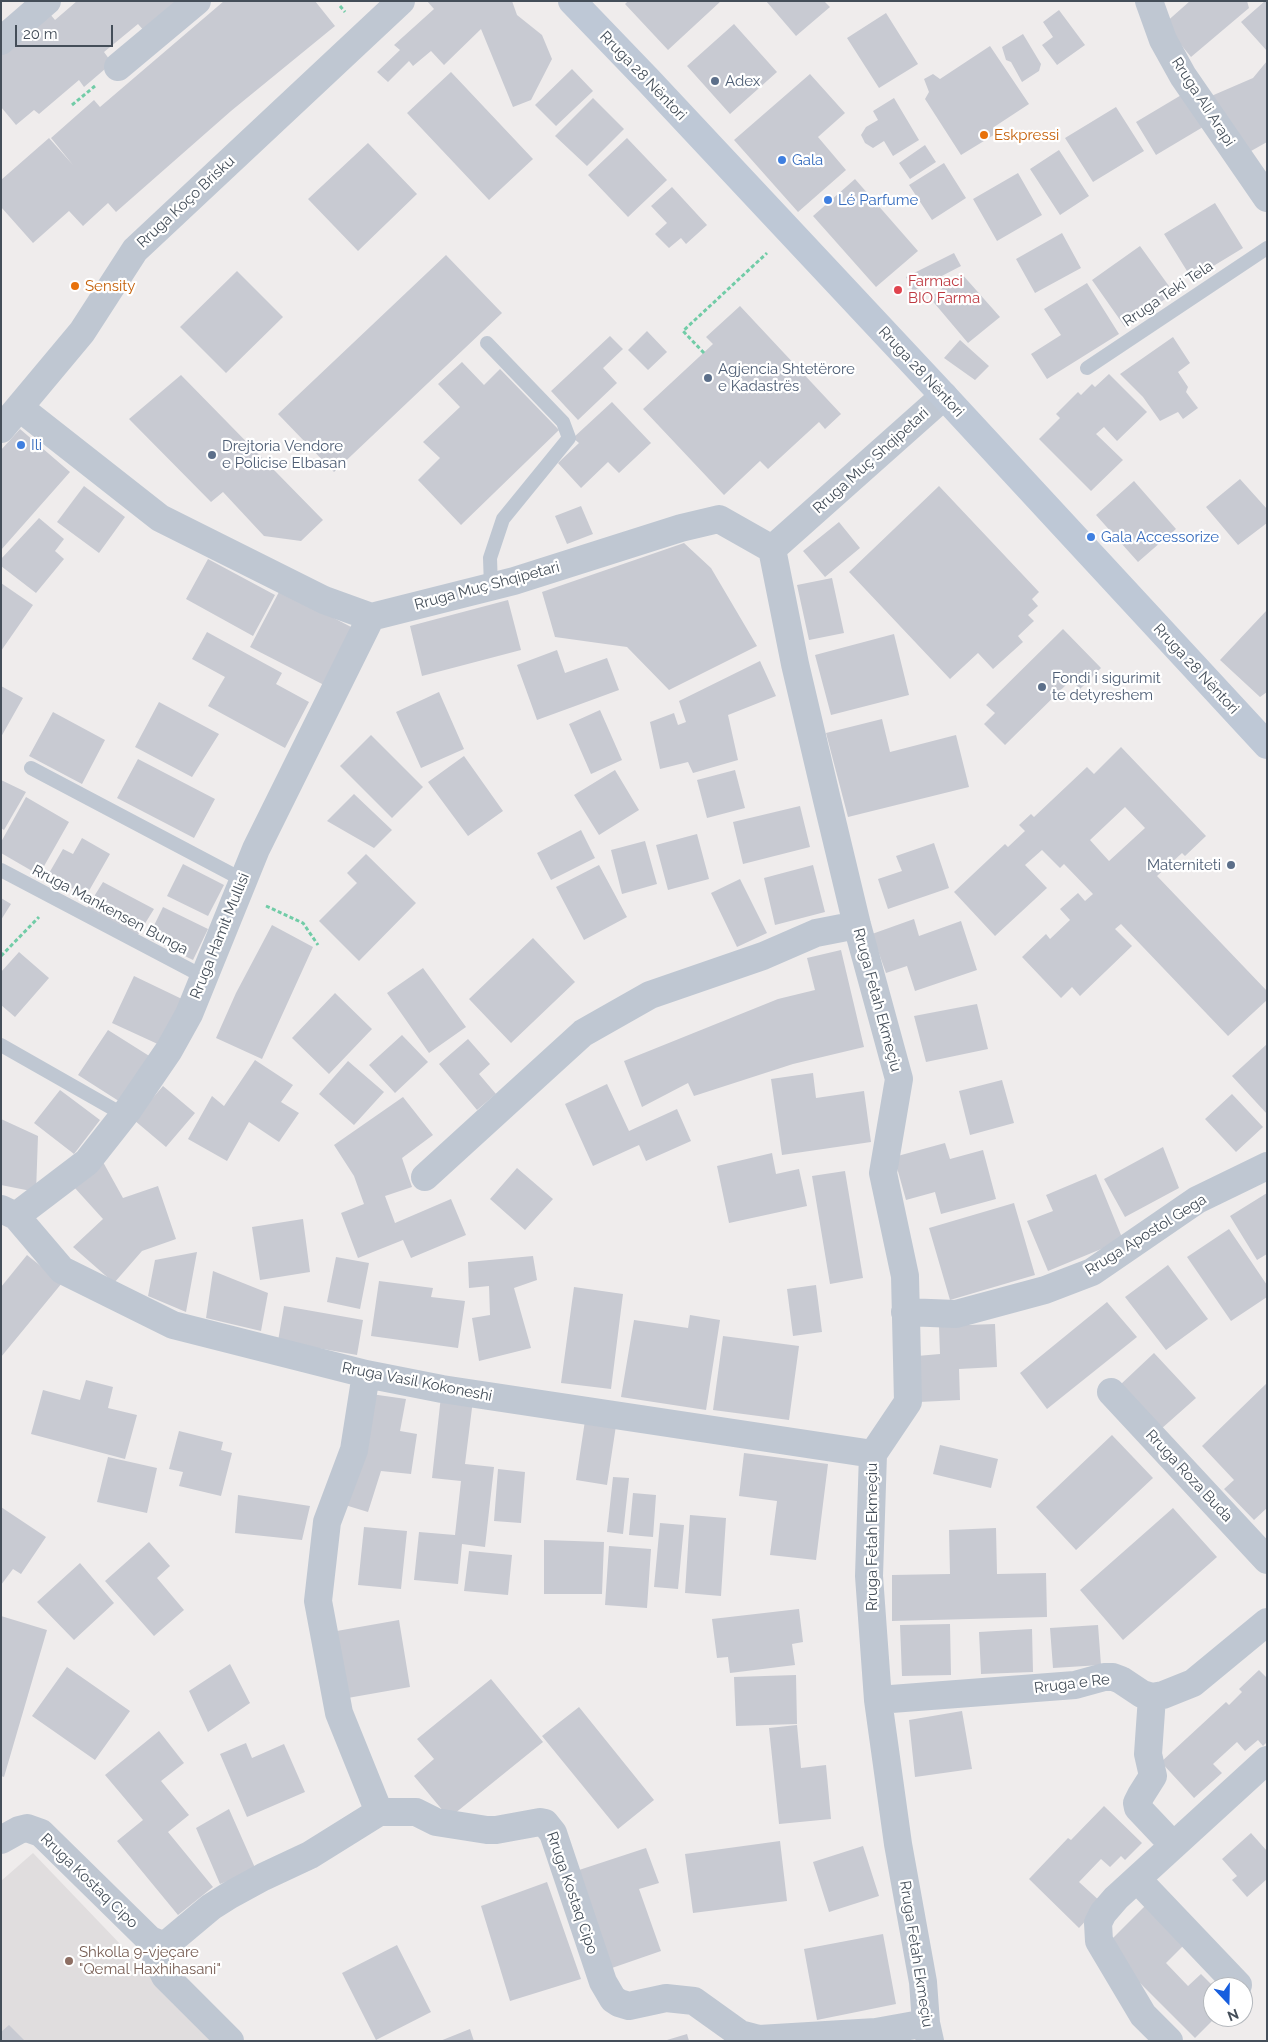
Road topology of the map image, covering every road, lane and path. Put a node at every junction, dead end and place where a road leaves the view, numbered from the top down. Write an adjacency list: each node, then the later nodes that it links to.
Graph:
1 (47, 1): 6 (street)
2 (197, 1): 7 (street)
3 (401, 1): 15 (street, Rruga Koço Brisku)
4 (572, 1): 14 (main road, Rruga 28 Nëntori)
5 (1149, 1): 8 (street, Rruga Ali Arapi)
6 (1, 40)
7 (118, 67)
8 (1267, 198)
9 (1267, 248): 13 (lane, Rruga Teki Tela)
10 (768, 253): 12 (path)
11 (487, 343): 18 (lane)
12 (704, 352)
13 (1087, 368)
14 (944, 396): 17 (street, Rruga Muç Shqipetari); 20 (main road, Rruga 28 Nëntori)
15 (20, 408): 16 (street, Rruga Koço Brisku); 19 (street)
16 (1, 428)
17 (772, 549): 18 (street, Rruga Muç Shqipetari); 25 (street, Rruga Fetah Ekmeçiu)
18 (491, 587): 19 (street, Rruga Muç Shqipetari)
19 (371, 618): 23 (street, Rruga Hamit Mullisi)
20 (1267, 745)
21 (31, 768): 23 (lane)
22 (1, 870): 24 (lane, Rruga Mankensen Bunga)
23 (240, 886): 26 (path); 28 (street, Rruga Hamit Mullisi)
24 (55, 900): 27 (path); 28 (lane, Rruga Mankensen Bunga)
25 (857, 925): 32 (street); 34 (street, Rruga Fetah Ekmeçiu)
26 (318, 945)
27 (1, 956)
28 (204, 977): 30 (street, Rruga Hamit Mullisi)
29 (1, 1045): 30 (lane)
30 (124, 1115): 33 (street, Rruga Hamit Mullisi)
31 (1267, 1166): 34 (street, Rruga Apostol Gega)
32 (425, 1177)
33 (8, 1212): 35 (street, Rruga Vasil Kokoneshi)
34 (905, 1312): 37 (street, Rruga Fetah Ekmeçiu)
35 (366, 1374): 37 (street, Rruga Vasil Kokoneshi); 43 (street)
36 (1111, 1392): 38 (street, Rruga Roza Buda)
37 (873, 1454): 41 (street, Rruga Fetah Ekmeçiu)
38 (1267, 1560)
39 (1265, 1625): 40 (street)
40 (1152, 1697): 41 (street, Rruga e Re); 45 (street)
41 (878, 1700): 49 (street, Rruga Fetah Ekmeçiu)
42 (1266, 1763): 45 (street)
43 (380, 1812): 47 (street); 49 (street, Rruga Kostaq Cipo)
44 (1, 1840): 47 (street, Rruga Kostaq Cipo)
45 (1174, 1845): 46 (street)
46 (1137, 1878): 48 (street); 51 (street)
47 (154, 1944): 50 (street)
48 (1230, 1977)
49 (928, 2032)
50 (230, 2041)
51 (1169, 2041)

